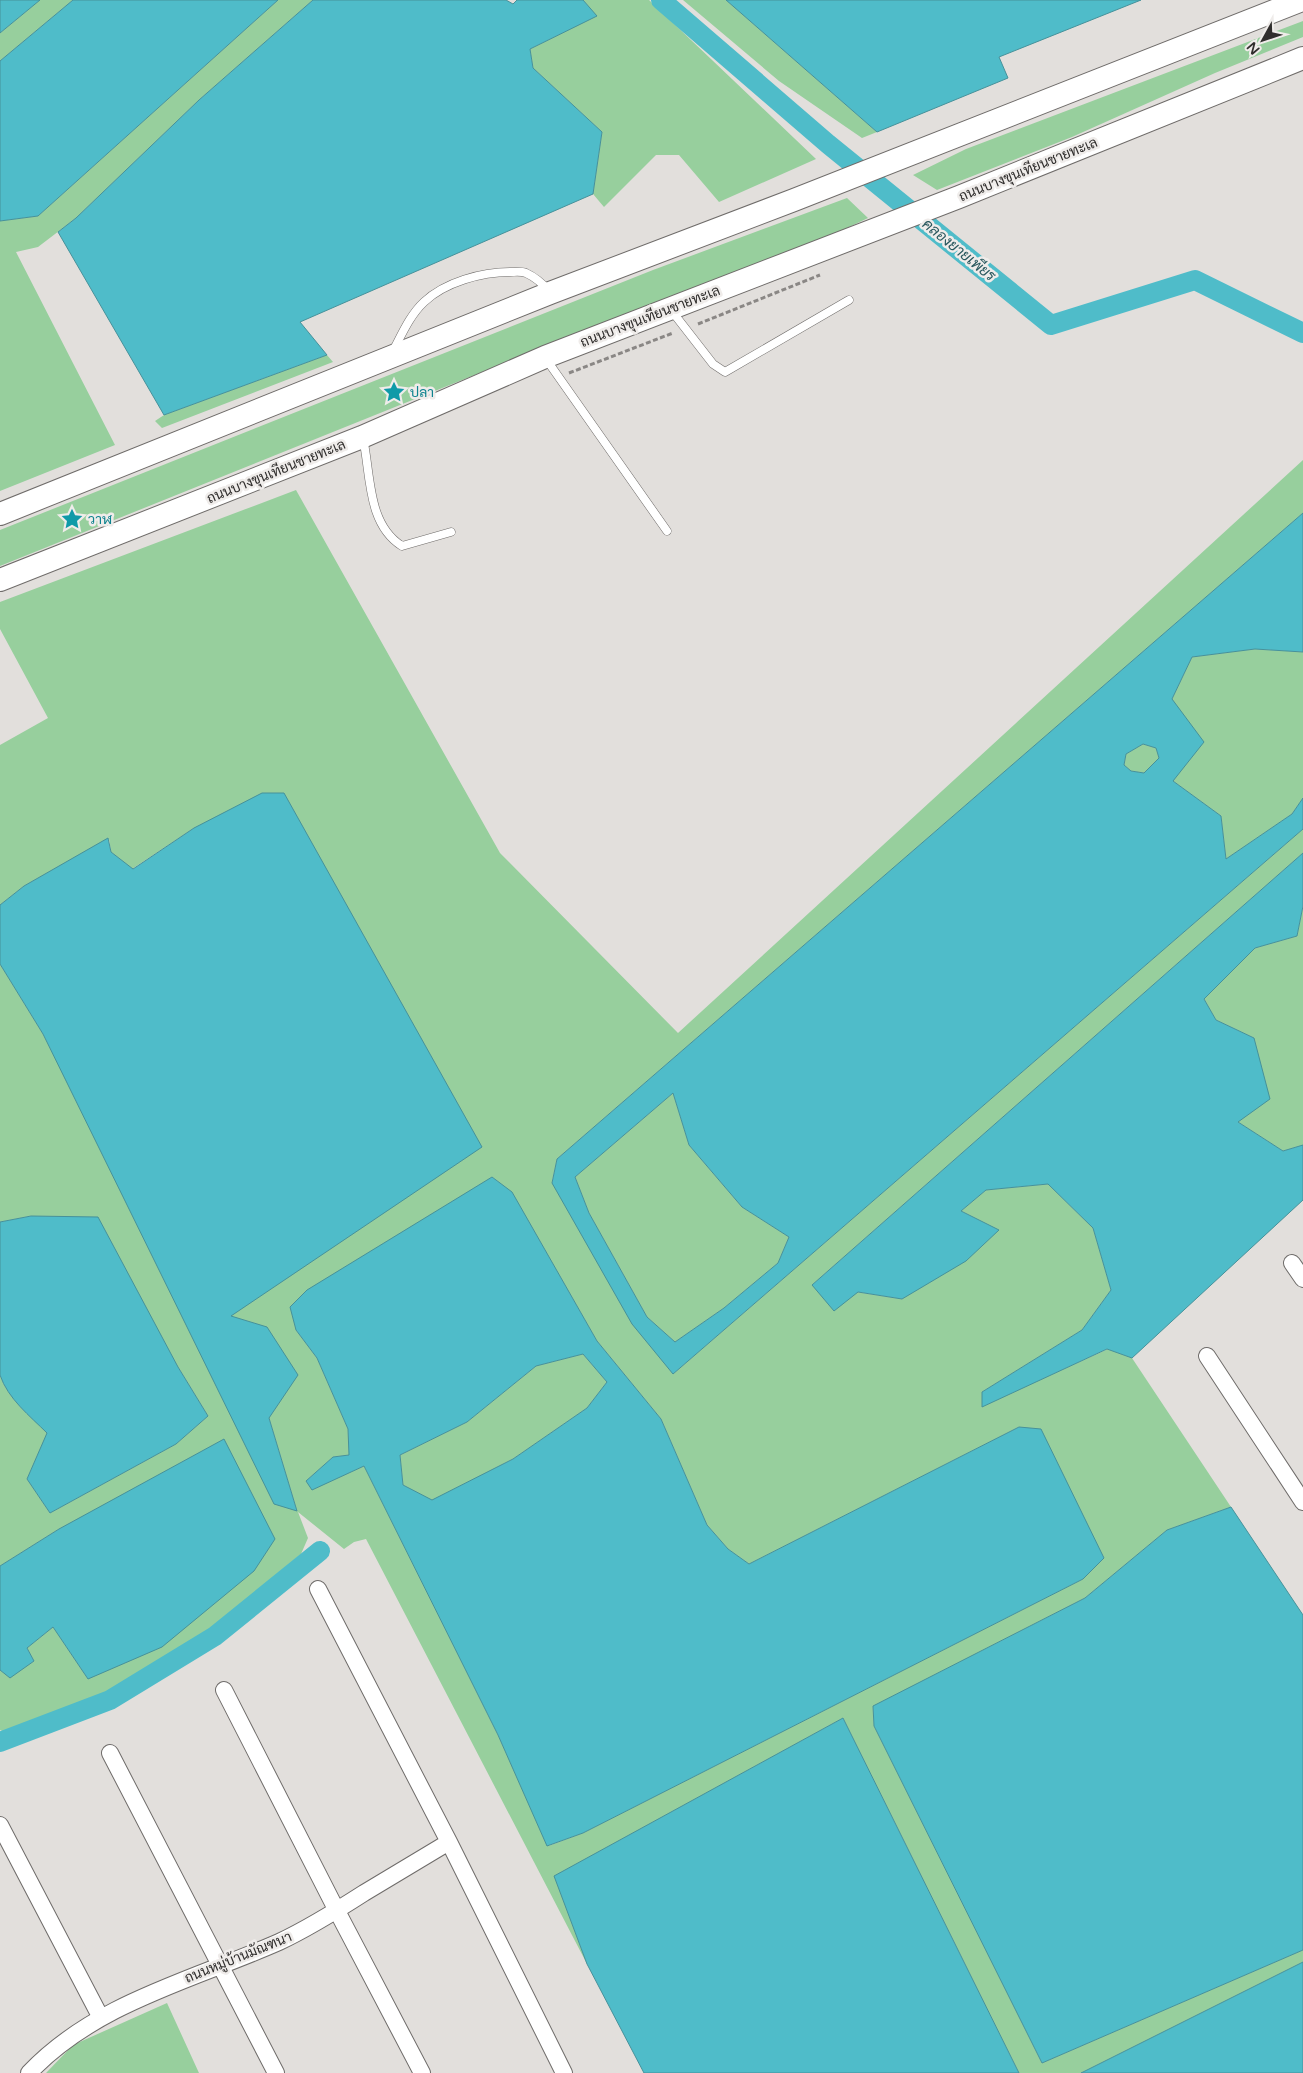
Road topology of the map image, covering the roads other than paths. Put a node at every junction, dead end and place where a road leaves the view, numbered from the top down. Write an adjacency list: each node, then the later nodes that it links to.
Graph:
1 (1302, 0): 3 (main road)
2 (1303, 58): 5 (main road, ถนนบางขุนเทียนชายทะเล)
3 (550, 293): 6 (main road); 6 (lane)
4 (849, 300): 5 (lane)
5 (670, 308): 7 (main road, ถนนบางขุนเทียนชายทะเล)
6 (390, 357): 9 (main road)
7 (545, 358): 8 (main road, ถนนบางขุนเทียนชายทะเล); 10 (lane)
8 (362, 437): 11 (lane); 12 (main road, ถนนบางขุนเทียนชายทะเล)
9 (0, 514)
10 (667, 531)
11 (451, 532)
12 (0, 580)
13 (1292, 1263): 14 (street)
14 (1303, 1278)
15 (1207, 1356): 16 (street)
16 (1303, 1502)
17 (318, 1589): 21 (street)
18 (224, 1690): 22 (street)
19 (110, 1753): 23 (street)
20 (0, 1825): 24 (street)
21 (449, 1842): 22 (street, ถนนหมู่บ้านมัณฑนา); 28 (street)
22 (337, 1911): 23 (street, ถนนหมู่บ้านมัณฑนา); 27 (street)
23 (220, 1965): 24 (street, ถนนหมู่บ้านมัณฑนา); 26 (street)
24 (101, 2018): 25 (street, ถนนหมู่บ้านมัณฑนา)
25 (29, 2073)
26 (276, 2073)
27 (422, 2073)
28 (564, 2073)

